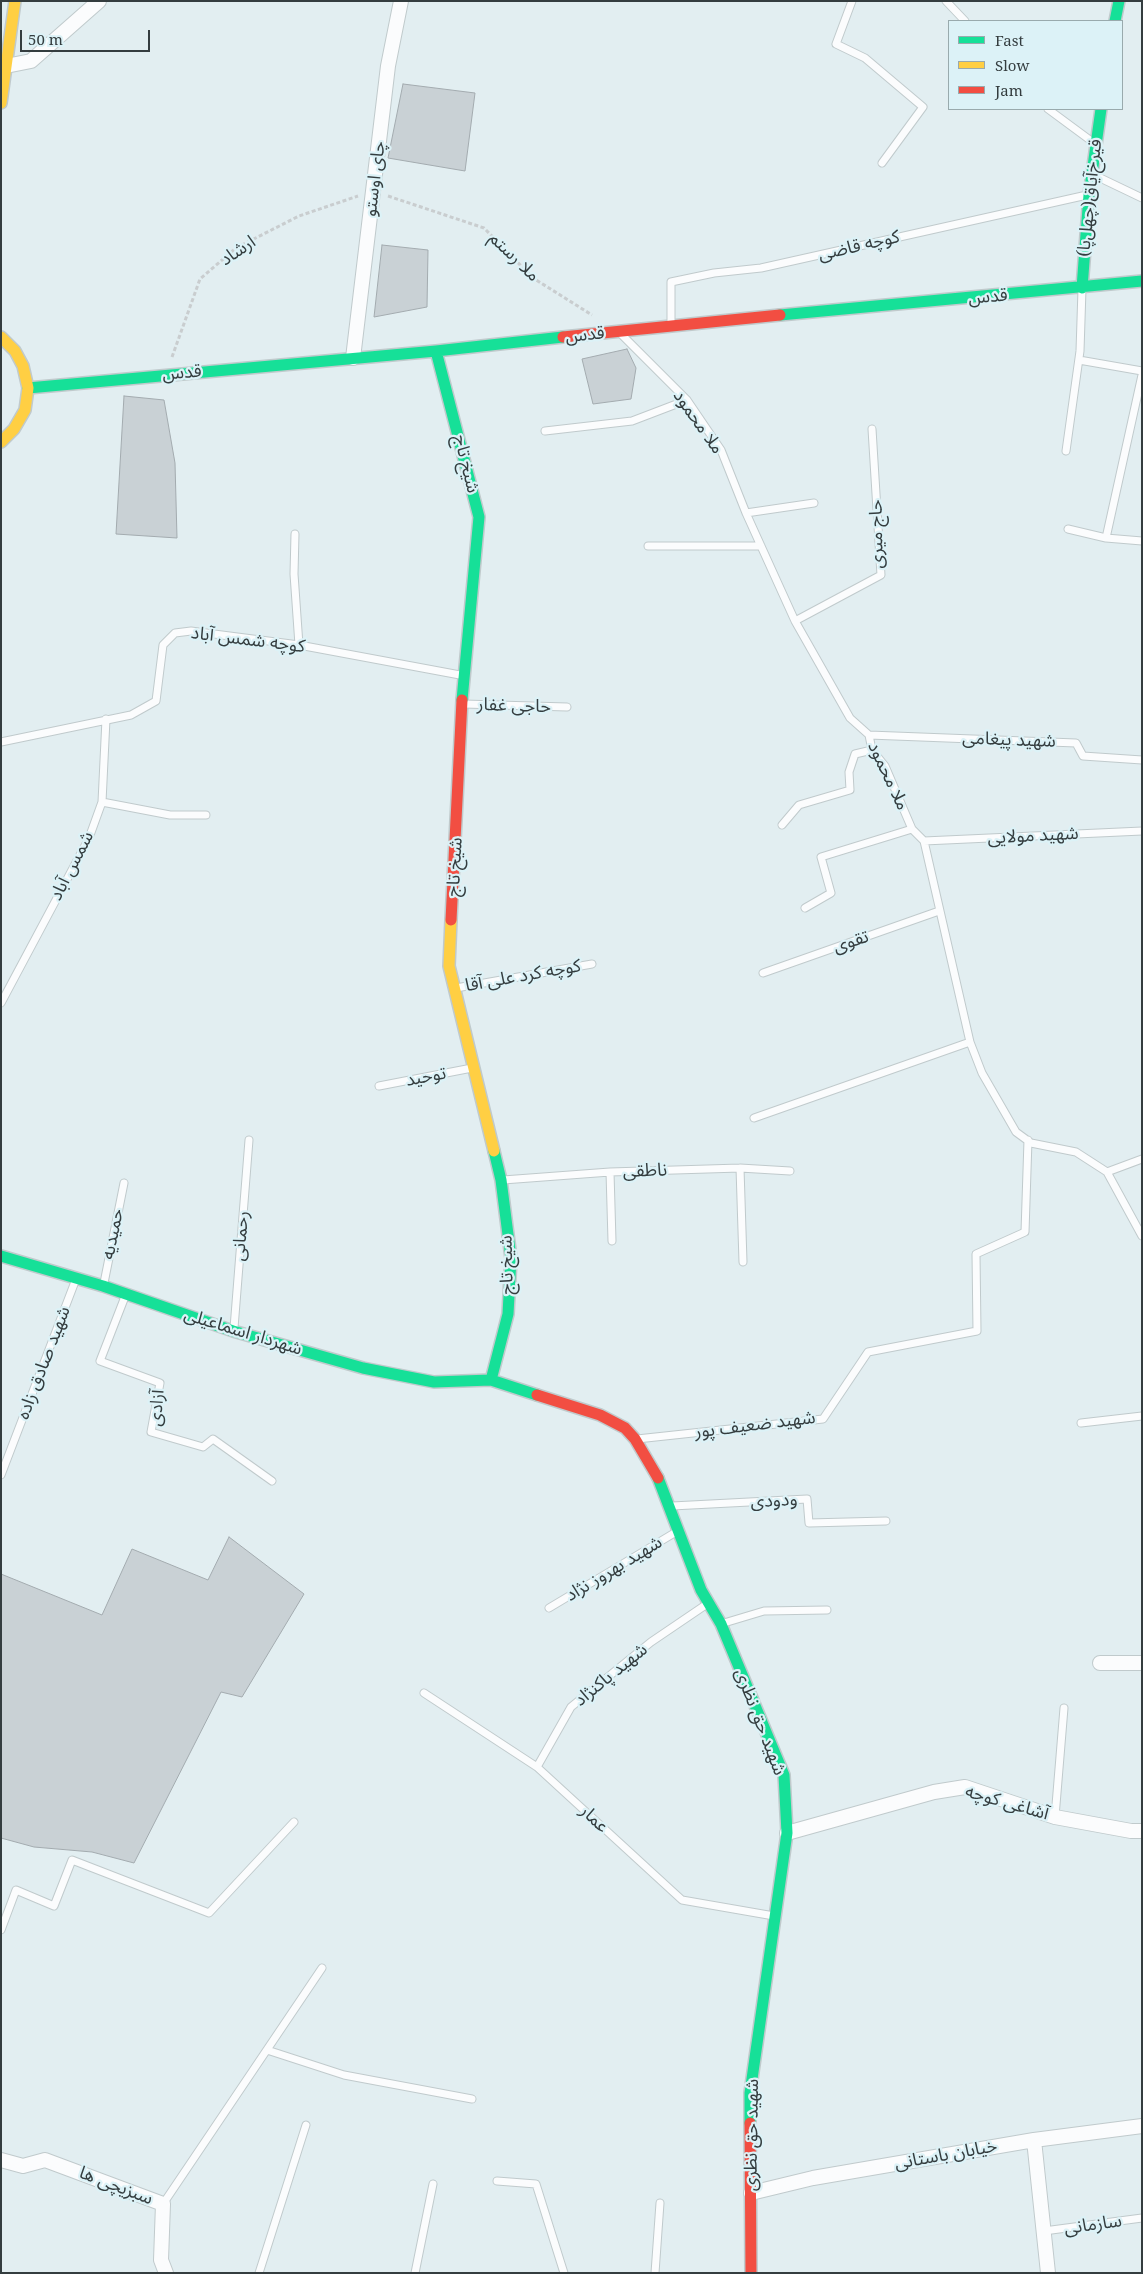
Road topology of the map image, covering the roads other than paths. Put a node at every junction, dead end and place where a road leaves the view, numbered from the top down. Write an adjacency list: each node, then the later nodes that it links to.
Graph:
1 (15, 1): 9 (street)
2 (99, 1): 9 (street)
3 (401, 1): 25 (street, چای اوستو)
4 (852, 1): 15 (lane)
5 (946, 1): 7 (lane)
6 (1119, 1): 8 (street)
7 (964, 20)
8 (1115, 20)
9 (6, 66): 10 (street)
10 (2, 88): 11 (street)
11 (1, 104)
12 (1049, 110): 14 (lane)
13 (1100, 110): 14 (street, قیرخ‌آیاق(چهل‌پا))
14 (1095, 144): 16 (street, قیرخ‌آیاق(چهل‌پا))
15 (882, 164)
16 (1091, 174): 17 (street, قیرخ‌آیاق(چهل‌پا)); 18 (lane)
17 (1089, 195): 20 (street, قیرخ‌آیاق(چهل‌پا)); 21 (lane, کوچه قاضی)
18 (1142, 198)
19 (1142, 281): 20 (street, قدس)
20 (1082, 288): 21 (street, قدس); 26 (lane)
21 (672, 326): 22 (street, قدس)
22 (618, 331): 24 (street, قدس); 30 (lane, ملا محمود)
23 (1, 338): 29 (street)
24 (436, 351): 25 (street, قدس); 45 (street, شیخ تاج)
25 (353, 358): 29 (street, قدس)
26 (1079, 360): 27 (lane); 34 (lane)
27 (1142, 371)
28 (1142, 375): 39 (lane)
29 (28, 388): 33 (street)
30 (687, 400): 32 (lane); 36 (lane, ملا محمود)
31 (872, 429): 43 (lane, حاج میری)
32 (545, 431)
33 (1, 442)
34 (1066, 451)
35 (814, 503): 36 (lane)
36 (746, 513): 42 (lane, ملا محمود)
37 (1068, 529): 39 (lane)
38 (295, 534): 44 (lane)
39 (1106, 538): 40 (lane)
40 (1142, 541)
41 (648, 546): 42 (lane)
42 (761, 546): 43 (lane, ملا محمود)
43 (796, 621): 49 (lane, ملا محمود)
44 (299, 645): 45 (lane, کوچه شمس آباد); 48 (lane, کوچه شمس آباد)
45 (463, 676): 46 (street, شیخ تاج)
46 (461, 704): 47 (lane, حاجی غفار); 63 (street, شیخ تاج)
47 (567, 707)
48 (106, 719): 50 (lane, کوچه شمس آباد); 53 (lane, شمس آباد)
49 (869, 735): 51 (lane, ملا محمود); 52 (lane, شهید پیغامی)
50 (1, 742)
51 (872, 750): 55 (lane); 56 (lane, ملا محمود)
52 (1142, 760)
53 (102, 802): 54 (lane); 64 (lane, شمس آباد)
54 (206, 815)
55 (782, 825)
56 (912, 829): 58 (lane, ملا محمود); 59 (lane)
57 (1142, 831): 58 (lane, شهید مولایی)
58 (924, 841): 60 (lane)
59 (805, 908)
60 (939, 910): 62 (lane, تقوی); 65 (lane)
61 (592, 964): 63 (lane, کوچه کرد علی آقا)
62 (763, 972)
63 (453, 988): 66 (street, شیخ تاج)
64 (1, 1003)
65 (970, 1042): 68 (lane); 70 (lane)
66 (473, 1068): 67 (lane, توحید); 76 (street, شیخ تاج)
67 (379, 1086)
68 (754, 1118)
69 (249, 1140): 85 (lane, رحمانی)
70 (1028, 1140): 75 (lane); 89 (lane, شهید ضعیف پور)
71 (1142, 1159): 75 (lane)
72 (740, 1168): 73 (lane, ناطقی); 74 (lane, ناطقی); 81 (lane)
73 (790, 1171)
74 (610, 1172): 76 (lane, ناطقی); 79 (lane)
75 (1107, 1172): 78 (lane)
76 (501, 1180): 86 (street, شیخ تاج)
77 (124, 1183): 83 (lane, حمیدیه)
78 (1142, 1236)
79 (612, 1241)
80 (1, 1256): 82 (street, شهردار اسماعیلی)
81 (743, 1262)
82 (76, 1279): 83 (street, شهردار اسماعیلی); 90 (lane, شهید صادق زاده)
83 (103, 1286): 84 (street, شهردار اسماعیلی)
84 (126, 1294): 85 (street, شهردار اسماعیلی); 91 (lane, آزادی)
85 (234, 1331): 86 (street, شهردار اسماعیلی)
86 (491, 1380): 89 (street, شهید حق نظری)
87 (1142, 1416): 88 (lane)
88 (1081, 1423)
89 (635, 1439): 92 (street, شهید حق نظری)
90 (1, 1475)
91 (272, 1481)
92 (669, 1506): 93 (lane, ودودی); 94 (street, شهید حق نظری)
93 (886, 1521)
94 (679, 1530): 95 (street, شهید حق نظری); 96 (lane, شهید بهروز نژاد)
95 (708, 1603): 98 (street, شهید حق نظری); 103 (lane, شهید پاکنژاد)
96 (549, 1608)
97 (827, 1610): 98 (lane)
98 (721, 1624): 107 (street, شهید حق نظری)
99 (1142, 1662): 100 (street)
100 (1100, 1663)
101 (424, 1693): 103 (lane, عمار)
102 (1064, 1708): 104 (lane)
103 (538, 1767): 108 (lane, عمار)
104 (1055, 1817): 106 (street, آشاغی کوچه); 107 (street, آشاغی کوچه)
105 (294, 1822): 109 (lane)
106 (1142, 1830)
107 (787, 1833): 108 (street, شهید حق نظری)
108 (774, 1917): 119 (street, شهید حق نظری)
109 (1, 1930)
110 (322, 1968): 111 (lane)
111 (267, 2050): 112 (lane); 120 (lane)
112 (472, 2099)
113 (306, 2125): 126 (lane)
114 (1142, 2126): 115 (street, خیابان باستانی)
115 (1034, 2140): 119 (street, خیابان باستانی); 123 (street)
116 (1, 2160): 120 (street, سبزیچی ها)
117 (497, 2181): 128 (lane)
118 (433, 2184): 127 (lane)
119 (751, 2192): 124 (street, شهید حق نظری)
120 (163, 2204): 125 (street, سبزیچی ها)
121 (660, 2204): 129 (lane)
122 (1142, 2218): 123 (lane, سازمانی)
123 (1044, 2231): 130 (street)
124 (747, 2271)
125 (166, 2273)
126 (259, 2273)
127 (415, 2273)
128 (564, 2273)
129 (655, 2273)
130 (1048, 2273)

